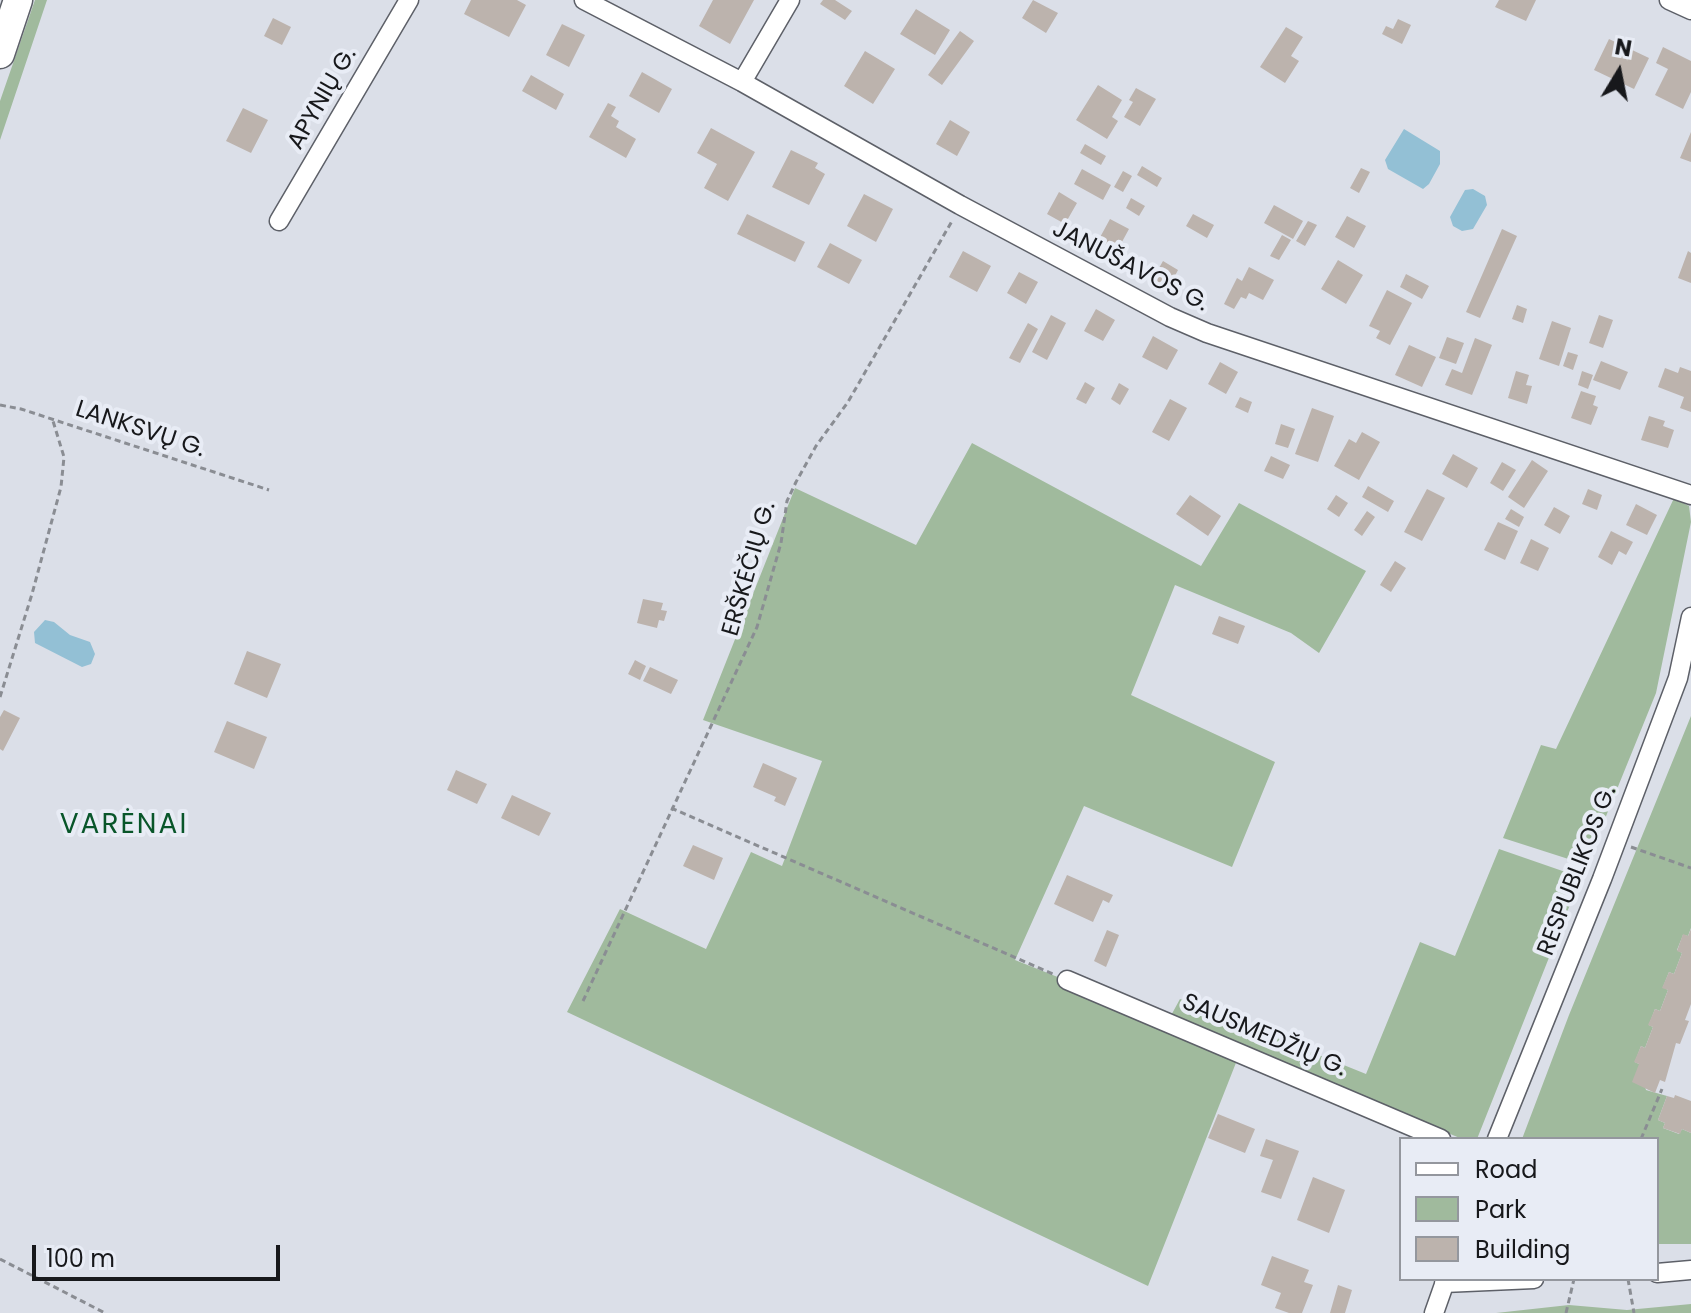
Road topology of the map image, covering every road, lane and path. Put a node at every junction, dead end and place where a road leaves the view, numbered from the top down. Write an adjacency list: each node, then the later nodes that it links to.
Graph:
1 (18, 0): 7 (main road)
2 (409, 0): 10 (street, APYNIŲ G.)
3 (584, 0): 8 (street, JANUŠAVOS G.)
4 (790, 0): 8 (street)
5 (1669, 0): 6 (street)
6 (1691, 10)
7 (0, 54)
8 (742, 82): 9 (street, JANUŠAVOS G.)
9 (960, 205): 14 (street, JANUŠAVOS G.); 17 (path, ERŠKĖČIŲ G.)
10 (279, 221)
11 (0, 405): 12 (path, LANKSVŲ G.)
12 (53, 421): 13 (path, LANKSVŲ G.); 16 (path)
13 (269, 490)
14 (1691, 495)
15 (1691, 617): 18 (street, RESPUBLIKOS G.)
16 (0, 697)
17 (671, 808): 20 (path); 21 (path, ERŠKĖČIŲ G.)
18 (1616, 841): 19 (path); 24 (street, RESPUBLIKOS G.)
19 (1691, 868)
20 (1067, 980): 23 (street, SAUSMEDŽIŲ G.)
21 (583, 1001)
22 (1662, 1089): 25 (path)
23 (1436, 1137)
24 (1498, 1137)
25 (1642, 1137)
26 (0, 1259): 32 (path)
27 (1691, 1270): 28 (street)
28 (1659, 1273)
29 (1445, 1281): 33 (street)
30 (1574, 1281): 34 (path)
31 (1628, 1281): 35 (path)
32 (105, 1313)
33 (1434, 1313)
34 (1566, 1313)
35 (1634, 1313)

